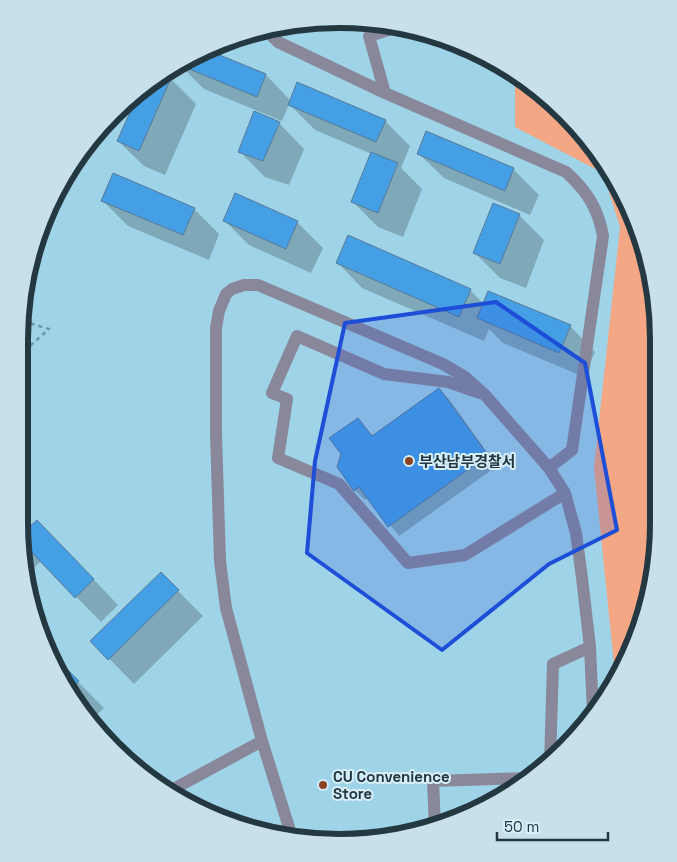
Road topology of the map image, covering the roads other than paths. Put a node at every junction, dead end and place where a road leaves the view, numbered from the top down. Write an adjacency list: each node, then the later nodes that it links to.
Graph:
1 (385, 31): 3 (street)
2 (271, 35): 3 (street)
3 (385, 93): 5 (street)
4 (485, 394): 5 (street); 6 (street); 9 (street)
5 (548, 468): 6 (street)
6 (565, 493): 7 (street)
7 (590, 647): 8 (street); 10 (street)
8 (592, 702)
9 (262, 741): 12 (street); 14 (street)
10 (550, 751)
11 (516, 778): 13 (street)
12 (175, 788)
13 (435, 819)
14 (290, 831)

